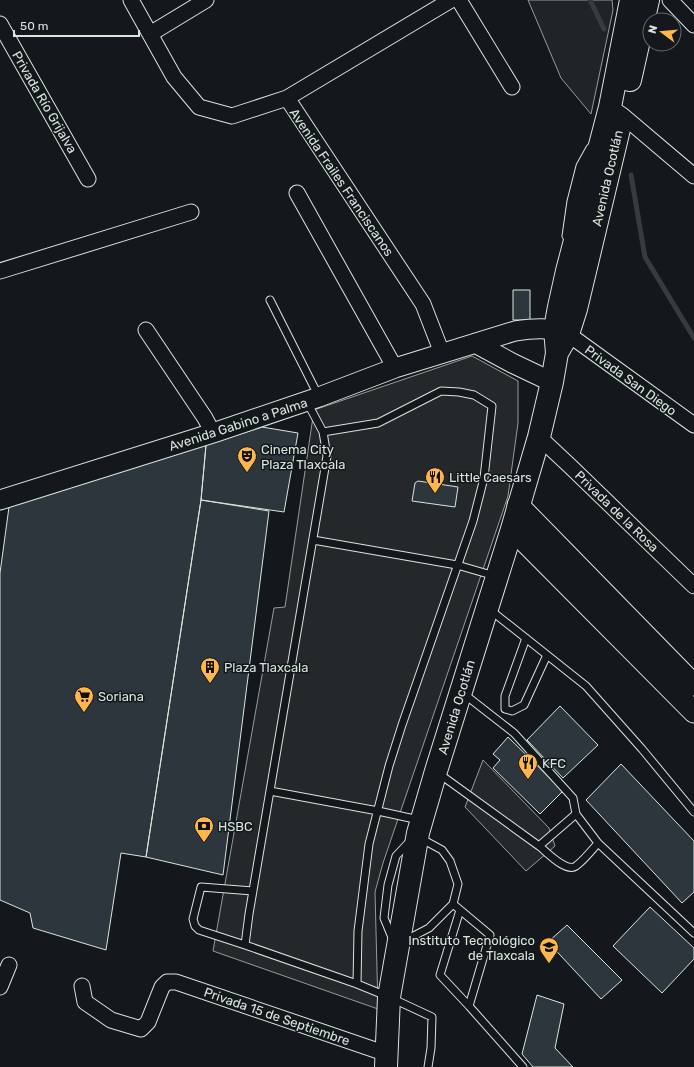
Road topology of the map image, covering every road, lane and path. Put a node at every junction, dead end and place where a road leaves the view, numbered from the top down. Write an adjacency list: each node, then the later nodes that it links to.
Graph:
1 (131, 0): 10 (street, Avenida Frailes Franciscanos)
2 (206, 0): 10 (street)
3 (451, 0): 12 (street)
4 (459, 0): 11 (street)
5 (631, 0): 13 (main road, Avenida Ocotlán)
6 (648, 0): 13 (main road, Avenida Ocotlán)
7 (670, 0): 9 (street)
8 (0, 25): 15 (street, Privada Río Grijalva)
9 (694, 26)
10 (150, 34): 12 (street, Avenida Frailes Franciscanos)
11 (512, 87)
12 (287, 98): 24 (street, Avenida Frailes Franciscanos)
13 (612, 116): 14 (street); 19 (main road, Avenida Ocotlán); 19 (lane); 22 (main road, Avenida Ocotlán)
14 (694, 176)
15 (88, 179)
16 (297, 193): 25 (street)
17 (191, 212): 18 (street)
18 (0, 271)
19 (567, 271): 22 (main road, Avenida Ocotlán)
20 (270, 300): 27 (lane)
21 (146, 330): 29 (street)
22 (561, 332): 23 (street, Avenida Gabino a Palma); 26 (main road, Avenida Ocotlán); 28 (street, Privada San Diego)
23 (475, 343): 24 (street, Avenida Gabino a Palma); 26 (street)
24 (442, 353): 25 (street, Avenida Gabino a Palma)
25 (395, 368): 27 (street, Avenida Gabino a Palma)
26 (552, 382): 31 (main road, Avenida Ocotlán)
27 (313, 400): 29 (street, Avenida Gabino a Palma); 30 (lane)
28 (694, 425)
29 (213, 432): 32 (street, Avenida Gabino a Palma)
30 (323, 432): 35 (lane); 36 (lane)
31 (539, 438): 33 (main road, Avenida Ocotlán); 38 (street, Privada de la Rosa)
32 (0, 500)
33 (518, 506): 34 (main road, Avenida Ocotlán); 42 (main road)
34 (512, 529): 37 (main road, Avenida Ocotlán); 44 (main road)
35 (313, 540): 36 (lane); 46 (lane)
36 (457, 566): 37 (lane); 47 (lane)
37 (497, 577): 39 (main road, Avenida Ocotlán)
38 (694, 586)
39 (487, 608): 40 (lane); 43 (main road, Avenida Ocotlán)
40 (526, 638): 41 (lane); 41 (lane)
41 (547, 655): 48 (lane)
42 (694, 685)
43 (461, 691): 45 (main road, Avenida Ocotlán); 49 (lane)
44 (694, 712)
45 (436, 771): 50 (main road, Avenida Ocotlán); 52 (lane)
46 (270, 791): 47 (lane); 53 (lane)
47 (378, 811): 50 (lane); 60 (lane)
48 (694, 812)
49 (576, 814): 51 (lane); 52 (lane)
50 (419, 830): 54 (lane); 58 (main road, Avenida Ocotlán)
51 (598, 842): 52 (lane); 56 (lane)
52 (539, 846)
53 (253, 891): 57 (lane); 57 (lane)
54 (453, 904): 55 (lane); 58 (lane)
55 (460, 910): 64 (lane); 64 (lane)
56 (694, 933)
57 (245, 945): 60 (lane)
58 (398, 948): 63 (main road, Avenida Ocotlán)
59 (9, 965): 62 (street)
60 (357, 984): 63 (lane)
61 (82, 986): 65 (street, Privada 15 de Septiembre)
62 (0, 987)
63 (390, 997): 65 (main road, Avenida Ocotlán); 66 (lane)
64 (469, 1006): 67 (lane)
65 (386, 1063)
66 (428, 1067)
67 (523, 1067)

